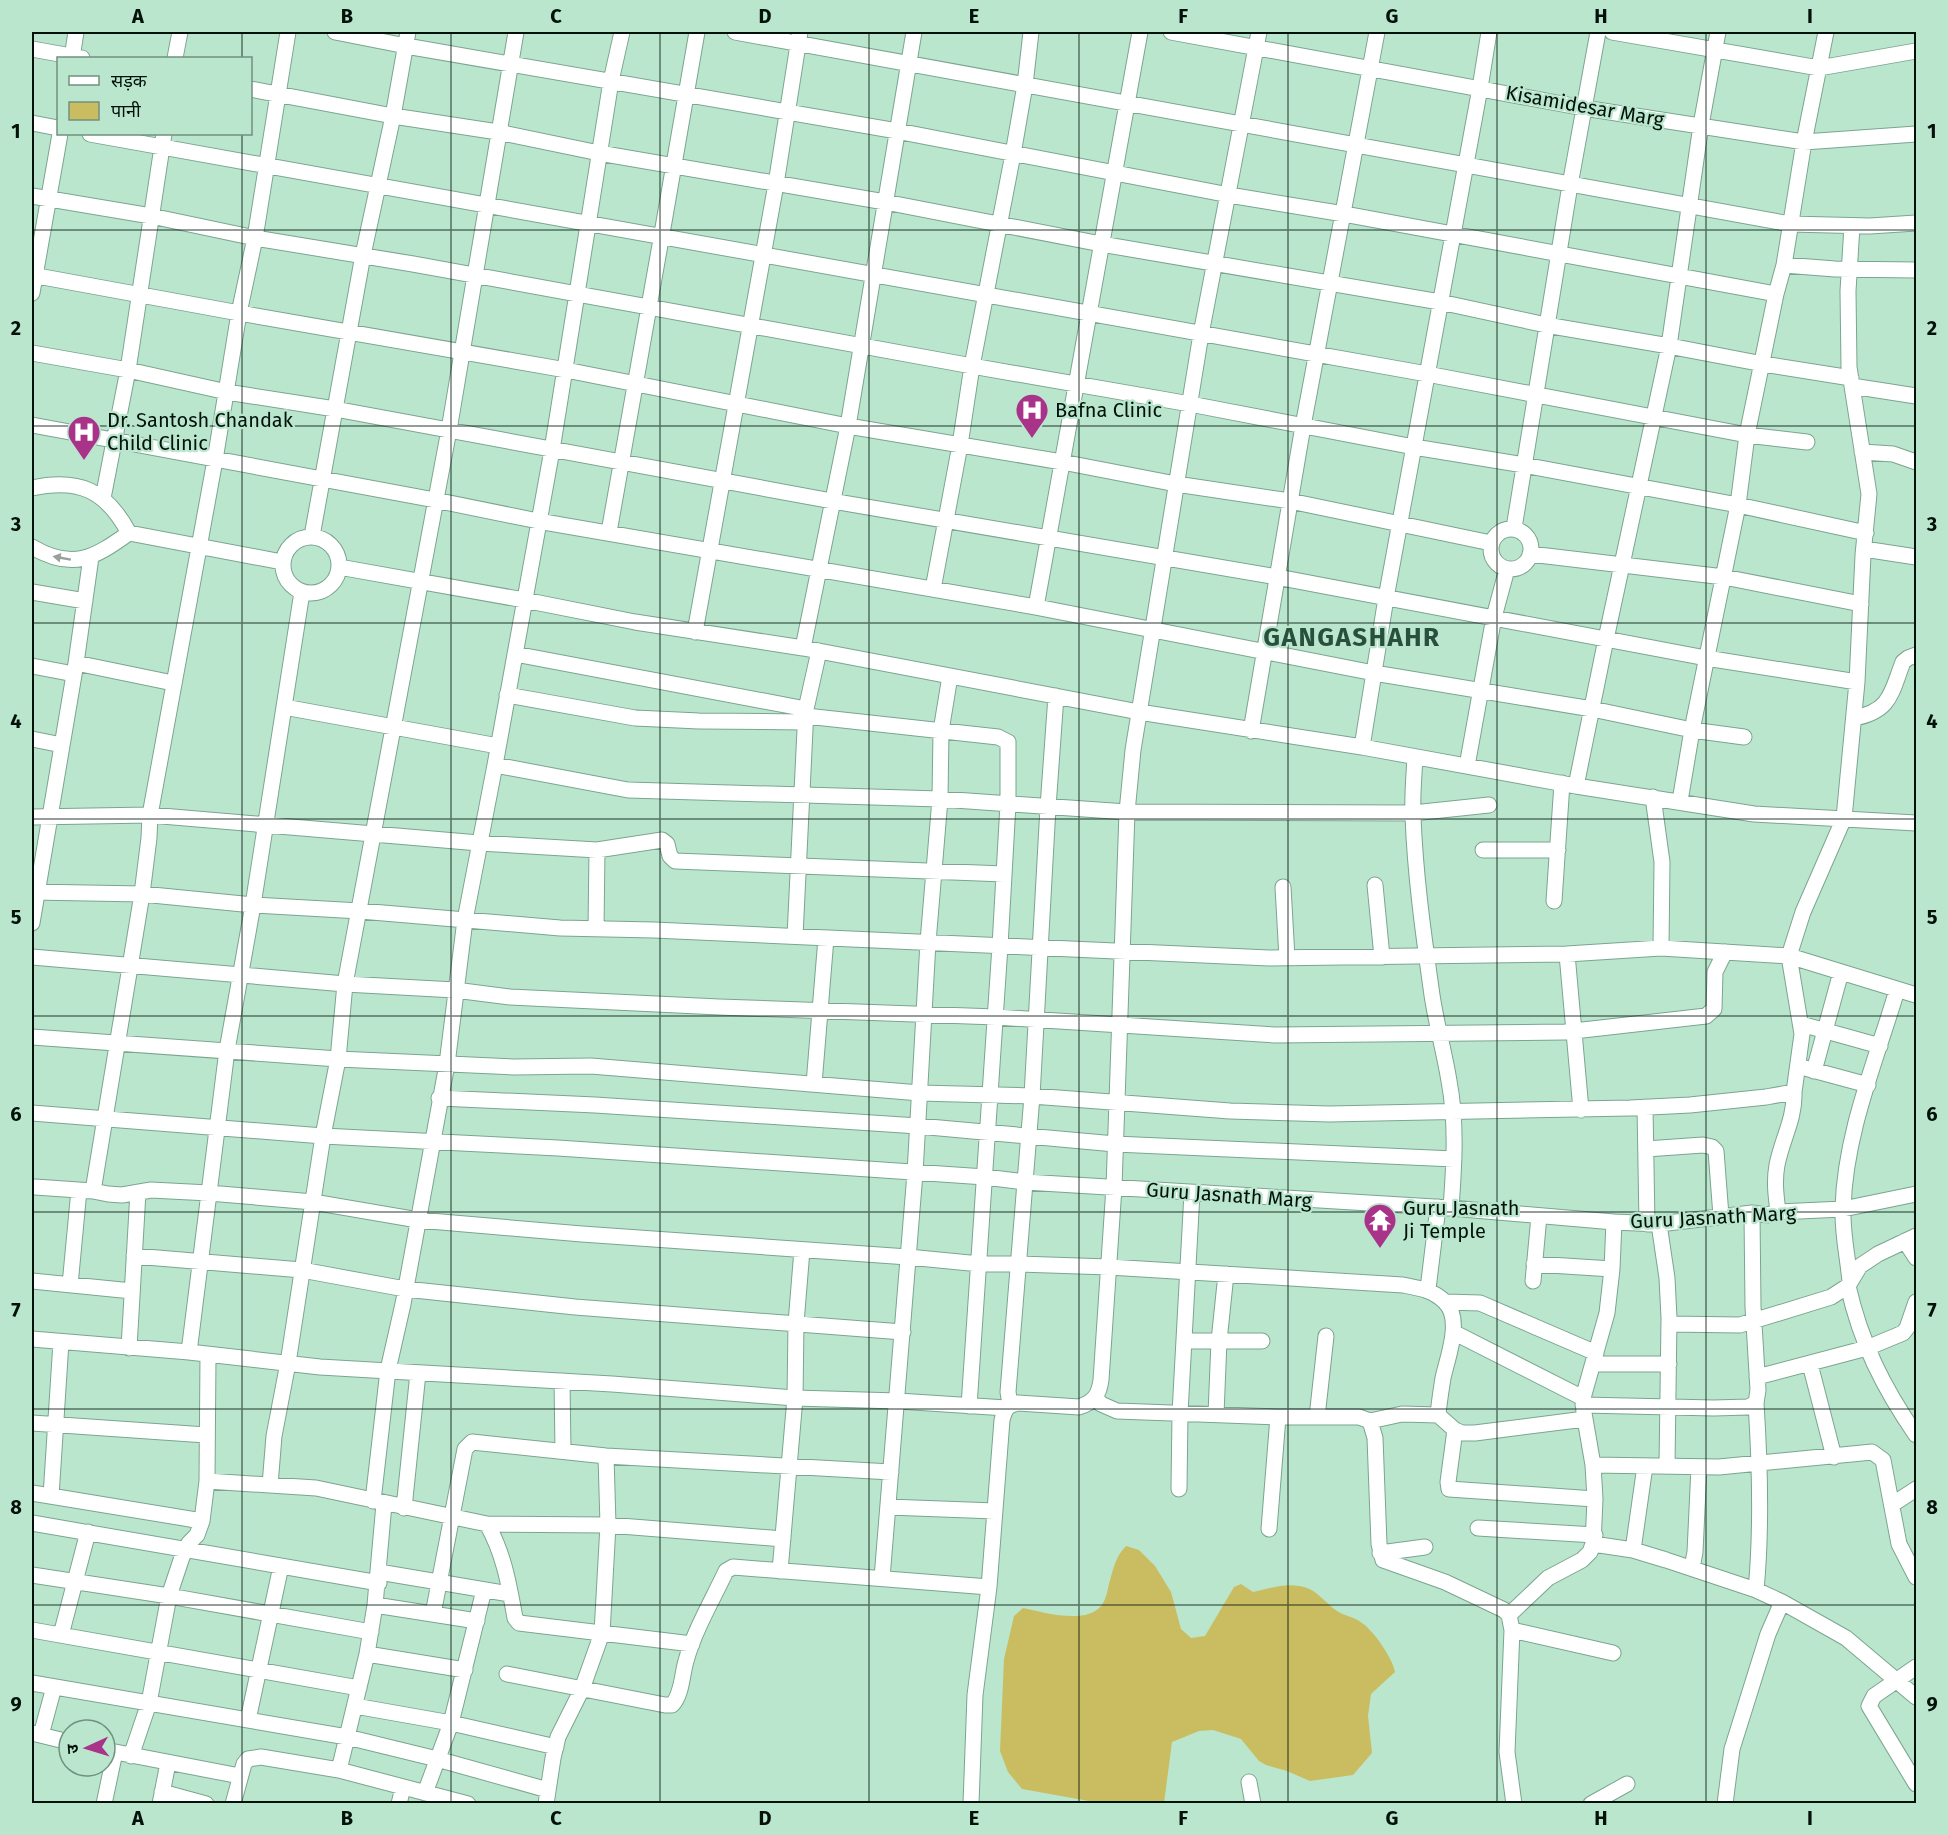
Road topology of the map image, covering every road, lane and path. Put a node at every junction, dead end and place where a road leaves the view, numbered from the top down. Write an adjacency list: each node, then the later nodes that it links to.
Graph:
1 (76, 32): 27 (street)
2 (180, 32): 28 (street)
3 (288, 32): 37 (street)
4 (336, 32): 21 (street)
5 (516, 32): 29 (street)
6 (622, 32): 33 (street)
7 (697, 32): 38 (street)
8 (735, 32): 20 (street)
9 (914, 32): 30 (street)
10 (1031, 32): 34 (street)
11 (1140, 32): 39 (street)
12 (1171, 32): 22 (street, Kisamidesar Marg)
13 (1259, 32): 22 (street)
14 (1377, 32): 31 (street)
15 (1489, 32): 35 (street)
16 (1598, 32): 40 (street)
17 (1612, 32): 24 (street)
18 (1718, 32): 24 (street)
19 (1826, 32): 32 (street)
20 (799, 37): 30 (street); 41 (street)
21 (407, 39): 29 (street); 42 (street)
22 (1256, 48): 31 (street, Kisamidesar Marg); 44 (street)
23 (32, 49): 26 (street)
24 (1714, 51): 32 (street); 45 (street)
25 (1917, 51): 32 (street)
26 (70, 57)
27 (75, 57)
28 (175, 57)
29 (510, 63): 33 (street); 48 (street)
30 (908, 63): 34 (street); 47 (street)
31 (1372, 68): 35 (street, Kisamidesar Marg); 54 (street)
32 (1819, 68): 53 (street)
33 (611, 81): 38 (street); 55 (street)
34 (1025, 85): 39 (street); 56 (street)
35 (1480, 88): 40 (street, Kisamidesar Marg); 57 (street)
36 (252, 89): 37 (street)
37 (278, 94): 42 (street); 58 (street)
38 (687, 95): 41 (street); 59 (street)
39 (1126, 104): 44 (street); 60 (street)
40 (1584, 108): 45 (street, Kisamidesar Marg); 62 (street)
41 (787, 113): 47 (street); 61 (street)
42 (393, 116): 48 (street); 63 (street)
43 (32, 123): 46 (street)
44 (1242, 123): 54 (street); 64 (street)
45 (1701, 125): 53 (street, Kisamidesar Marg); 68 (street)
46 (57, 128)
47 (897, 131): 56 (street); 67 (street)
48 (498, 132): 55 (street); 69 (street)
49 (1917, 134): 53 (street, Kisamidesar Marg)
50 (60, 135): 66 (street)
51 (102, 135): 52 (street)
52 (163, 140): 58 (street); 71 (street)
53 (1804, 142): 75 (street)
54 (1356, 146): 57 (street); 70 (street)
55 (599, 153): 59 (street); 73 (street)
56 (1013, 154): 60 (street); 74 (street)
57 (1465, 165): 62 (street); 77 (street)
58 (267, 166): 63 (street); 78 (street)
59 (675, 166): 61 (street); 79 (street)
60 (1115, 174): 64 (street); 80 (street)
61 (776, 183): 67 (street); 83 (street)
62 (1570, 185): 68 (street); 81 (street)
63 (378, 187): 69 (street); 82 (street)
64 (1228, 195): 70 (street); 84 (street)
65 (32, 196): 66 (street)
66 (48, 199): 71 (street); 89 (street)
67 (885, 202): 74 (street); 88 (street)
68 (1688, 205): 75 (street); 91 (street)
69 (487, 206): 73 (street); 90 (street)
70 (1344, 214): 77 (street); 92 (street)
71 (151, 216): 78 (street); 94 (street)
72 (1917, 222): 76 (street)
73 (588, 224): 79 (street); 97 (street)
74 (999, 224): 80 (street); 95 (street)
75 (1790, 224): 76 (street); 85 (street)
76 (1852, 226): 86 (street)
77 (1452, 235): 81 (street); 98 (street)
78 (255, 238): 82 (street); 100 (street)
79 (663, 238): 83 (street); 99 (street)
80 (1101, 244): 84 (street); 101 (street)
81 (1558, 253): 91 (street); 103 (street)
82 (363, 255): 90 (street); 104 (street)
83 (764, 255): 88 (street); 102 (street)
84 (1216, 263): 92 (street); 105 (street)
85 (1784, 265): 86 (street); 96 (street)
86 (1849, 269): 87 (street); 116 (street)
87 (1917, 270)
88 (874, 274): 95 (street); 106 (street)
89 (33, 275): 93 (street); 94 (street)
90 (474, 277): 97 (street); 109 (street)
91 (1679, 277): 96 (street); 107 (street)
92 (1330, 284): 98 (street); 110 (street)
93 (32, 292)
94 (140, 294): 100 (street); 113 (street)
95 (986, 294): 101 (street); 112 (street)
96 (1776, 294): 111 (street)
97 (576, 295): 99 (street); 114 (street)
98 (1440, 302): 103 (street); 115 (street)
99 (648, 307): 102 (street); 118 (street)
100 (240, 313): 104 (street); 119 (street)
101 (1090, 314): 105 (street); 117 (street)
102 (750, 325): 106 (street); 122 (street)
103 (1546, 325): 107 (street); 120 (street)
104 (349, 331): 109 (street); 124 (street)
105 (1201, 334): 110 (street); 123 (street)
106 (861, 346): 112 (street); 127 (street)
107 (1669, 346): 111 (street); 125 (street)
108 (32, 353): 113 (street)
109 (462, 353): 114 (street); 129 (street)
110 (1317, 354): 115 (street); 128 (street)
111 (1763, 364): 116 (street); 130 (street)
112 (972, 366): 117 (street); 133 (street)
113 (128, 370): 119 (street); 131 (street)
114 (566, 370): 118 (street); 135 (street)
115 (1427, 374): 120 (street); 134 (street)
116 (1851, 382): 121 (street); 136 (street)
117 (1077, 384): 123 (street); 139 (street)
118 (634, 385): 122 (street); 138 (street)
119 (227, 392): 124 (street); 137 (street)
120 (1536, 395): 125 (street); 141 (street)
121 (1917, 396)
122 (736, 404): 127 (street); 143 (street)
123 (1190, 404): 128 (street); 144 (street)
124 (335, 409): 129 (street); 142 (street)
125 (1653, 418): 130 (street); 145 (street)
126 (32, 425): 131 (street)
127 (848, 426): 133 (street); 149 (street)
128 (1303, 426): 134 (street); 150 (street)
129 (449, 430): 135 (street); 148 (street)
130 (1747, 435): 132 (street); 151 (street)
131 (114, 440): 137 (street); 147 (street)
132 (1807, 442)
133 (960, 445): 139 (street); 152 (street)
134 (1414, 447): 141 (street); 154 (street)
135 (552, 450): 138 (street); 153 (street)
136 (1862, 452): 140 (street); 158 (street)
137 (215, 460): 142 (street); 162 (street)
138 (621, 461): 143 (street); 156 (street)
139 (1062, 462): 144 (street); 160 (street)
140 (1917, 462)
141 (1524, 465): 145 (street); 155 (street)
142 (322, 479): 148 (street); 159 (street)
143 (723, 479): 149 (street); 165 (street)
144 (1176, 484): 150 (street); 169 (street)
145 (1640, 486): 151 (street); 171 (street)
146 (32, 489): 147 (street)
147 (103, 498): 157 (street)
148 (435, 500): 153 (street); 177 (street)
149 (832, 501): 152 (street); 173 (street)
150 (1290, 501): 154 (street); 175 (street)
151 (1738, 505): 158 (street); 176 (street)
152 (946, 520): 160 (street); 178 (street)
153 (538, 521): 156 (street); 182 (street)
154 (1400, 523): 161 (street); 181 (street)
155 (1514, 528): 161 (street); 166 (street)
156 (609, 532): 165 (street)
157 (129, 533): 162 (street); 167 (street)
158 (1866, 533): 164 (street)
159 (312, 536): 170 (street); 172 (street)
160 (1048, 537): 169 (street); 185 (street)
161 (1491, 543): 174 (street)
162 (199, 545): 170 (street); 201 (street)
163 (32, 547): 167 (street, one-way to 163)
164 (1864, 549): 168 (street); 184 (street)
165 (711, 550): 173 (street); 188 (street)
166 (1530, 554): 171 (street); 174 (street)
167 (92, 557): 183 (street)
168 (1917, 557)
169 (1164, 558): 175 (street); 187 (street)
170 (282, 561): 180 (street)
171 (1621, 564): 176 (street); 189 (street)
172 (339, 567): 177 (street); 180 (street)
173 (818, 568): 178 (street); 190 (street)
174 (1507, 569): 186 (street)
175 (1277, 577): 181 (street); 191 (street)
176 (1724, 577): 184 (street); 195 (street)
177 (420, 581): 182 (street); 210 (street)
178 (933, 589): 185 (street)
179 (32, 592): 183 (street)
180 (302, 592): 205 (street)
181 (1386, 598): 186 (street); 198 (street)
182 (524, 600): 188 (street); 193 (street)
183 (85, 601): 197 (street)
184 (1861, 604): 200 (street)
185 (1036, 607): 187 (street)
186 (1494, 617): 189 (street); 202 (street)
187 (1153, 629): 191 (street); 207 (street)
188 (695, 632): 190 (street)
189 (1605, 639): 195 (street); 206 (street)
190 (803, 648): 192 (street)
191 (1264, 650): 198 (street); 213 (street)
192 (819, 651): 199 (street); 208 (street)
193 (515, 654): 203 (street); 208 (street)
194 (1917, 655): 209 (street)
195 (1706, 658): 200 (street); 211 (street)
196 (32, 666): 197 (street)
197 (75, 668): 201 (street); 216 (street)
198 (1374, 673): 202 (street); 218 (street)
199 (950, 676): 204 (street); 212 (street)
200 (1857, 682): 209 (street)
201 (173, 683): 232 (street)
202 (1481, 689): 206 (street); 221 (street)
203 (507, 695): 208 (street); 217 (street)
204 (1056, 696): 207 (street); 229 (street)
205 (285, 707): 210 (street); 237 (street)
206 (1592, 709): 211 (street); 222 (street)
207 (1139, 712): 213 (street); 230 (street)
208 (806, 716): 212 (street); 223 (street)
209 (1854, 718): 235 (street)
210 (392, 726): 217 (street); 238 (street)
211 (1692, 730): 214 (street); 226 (street)
212 (941, 731): 225 (street); 227 (street)
213 (1251, 731): 218 (street)
214 (1744, 737)
215 (32, 739): 216 (street)
216 (62, 745): 234 (street)
217 (498, 746): 220 (street)
218 (1362, 747): 219 (street)
219 (1414, 757): 221 (street); 231 (street)
220 (495, 765): 223 (street); 239 (street)
221 (1467, 766): 222 (street)
222 (1569, 785): 224 (street); 242 (street)
223 (802, 795): 225 (street); 243 (street)
224 (1653, 797): 226 (street); 261 (street)
225 (939, 799): 227 (street); 244 (street)
226 (1680, 801): 235 (street)
227 (1008, 804): 229 (street); 245 (street)
228 (1489, 805): 231 (street)
229 (1047, 807): 230 (street); 260 (street)
230 (1127, 812): 231 (street); 262 (street)
231 (1413, 813): 268 (street)
232 (150, 815): 234 (street); 237 (street); 249 (street)
233 (32, 816): 234 (street)
234 (48, 818): 248 (street)
235 (1844, 818): 236 (street); 265 (street)
236 (1917, 823)
237 (266, 825): 238 (street); 251 (street)
238 (373, 833): 239 (street); 252 (street)
239 (479, 843): 240 (street); 253 (street)
240 (597, 850): 243 (street); 255 (street)
241 (1483, 850): 242 (street)
242 (1558, 850): 250 (street)
243 (798, 866): 244 (street); 256 (street)
244 (933, 871): 245 (street); 258 (street)
245 (1004, 874): 259 (street)
246 (1375, 885): 267 (street)
247 (1283, 887): 269 (street)
248 (34, 892): 249 (street); 254 (street)
249 (142, 894): 251 (street); 270 (street)
250 (1554, 901)
251 (253, 905): 252 (street); 272 (street)
252 (360, 911): 253 (street); 273 (street)
253 (465, 920): 255 (street); 274 (street)
254 (32, 923)
255 (596, 929): 256 (street)
256 (795, 936): 257 (street)
257 (826, 938): 258 (street); 277 (street)
258 (928, 942): 259 (street); 278 (street)
259 (1000, 946): 260 (street); 279 (street)
260 (1041, 948): 262 (street); 280 (street)
261 (1661, 948): 263 (street); 264 (street)
262 (1121, 951): 269 (street); 281 (street)
263 (1725, 952): 265 (street); 283 (street)
264 (1567, 954): 268 (street); 283 (street)
265 (1789, 956): 271 (street); 282 (street)
266 (32, 957): 270 (street)
267 (1382, 957): 268 (street); 269 (street)
268 (1427, 957): 285 (street)
269 (1287, 958)
270 (130, 965): 272 (street); 287 (street)
271 (1841, 972): 275 (street); 284 (street)
272 (240, 975): 273 (street); 289 (street)
273 (345, 984): 274 (street); 290 (street)
274 (455, 990): 277 (street); 291 (street)
275 (1897, 990): 276 (street); 288 (street)
276 (1917, 995)
277 (820, 1011): 278 (street); 294 (street)
278 (924, 1015): 279 (street); 297 (street)
279 (996, 1017): 280 (street); 298 (street)
280 (1036, 1020): 281 (street); 299 (street)
281 (1118, 1024): 285 (street); 301 (street)
282 (1801, 1024): 284 (street); 292 (street)
283 (1574, 1031): 285 (street); 304 (street)
284 (1825, 1032): 288 (street); 293 (street)
285 (1438, 1035): 303 (street)
286 (32, 1037): 287 (street)
287 (119, 1043): 289 (street); 306 (street)
288 (1880, 1046): 295 (street)
289 (227, 1050): 290 (street); 308 (street)
290 (338, 1059): 291 (street); 310 (street)
291 (447, 1064): 294 (street); 300 (street)
292 (1799, 1067): 293 (street); 296 (street)
293 (1814, 1071): 295 (street)
294 (814, 1084): 297 (street)
295 (1868, 1084): 328 (street)
296 (1794, 1092): 302 (street); 329 (street)
297 (920, 1093): 298 (street); 307 (street)
298 (990, 1094): 299 (street); 309 (street)
299 (1032, 1096): 301 (street); 311 (street)
300 (439, 1098): 307 (street); 312 (street)
301 (1116, 1103): 303 (street); 313 (street)
302 (1645, 1107): 304 (street); 314 (street)
303 (1452, 1110): 304 (street); 315 (street)
304 (1581, 1110)
305 (32, 1113): 306 (street, Guru Jasnath Marg)
306 (106, 1120): 308 (street, Guru Jasnath Marg); 321 (street)
307 (918, 1126): 309 (street); 316 (street)
308 (216, 1128): 310 (street, Guru Jasnath Marg); 323 (street)
309 (988, 1132): 311 (street); 317 (street)
310 (323, 1136): 312 (street, Guru Jasnath Marg); 326 (street)
311 (1028, 1137): 313 (street); 318 (street)
312 (431, 1143): 316 (street, Guru Jasnath Marg); 333 (street)
313 (1115, 1144): 315 (street); 320 (street)
314 (1646, 1149): 332 (street); 335 (street)
315 (1454, 1159): 327 (street)
316 (915, 1173): 317 (street, Guru Jasnath Marg); 339 (street)
317 (985, 1177): 318 (street, Guru Jasnath Marg); 342 (street)
318 (1025, 1182): 320 (street, Guru Jasnath Marg); 343 (street)
319 (35, 1187): 321 (street)
320 (1113, 1187): 324 (street, Guru Jasnath Marg); 345 (street)
321 (86, 1191): 322 (street); 353 (street)
322 (138, 1192): 323 (street); 338 (street)
323 (209, 1193): 326 (street); 341 (street)
324 (1192, 1193): 327 (street, Guru Jasnath Marg); 348 (street)
325 (1917, 1194): 328 (street, Guru Jasnath Marg)
326 (312, 1202): 333 (street); 347 (street)
327 (1444, 1208): 331 (street, Guru Jasnath Marg); 355 (street)
328 (1843, 1209): 329 (street, Guru Jasnath Marg); 352 (street)
329 (1778, 1212): 330 (street, Guru Jasnath Marg)
330 (1752, 1213): 332 (street, Guru Jasnath Marg); 359 (street)
331 (1539, 1216): 334 (street, Guru Jasnath Marg); 344 (street)
332 (1721, 1216): 335 (street, Guru Jasnath Marg)
333 (418, 1220): 337 (street); 354 (street)
334 (1614, 1222): 335 (street, Guru Jasnath Marg); 346 (street)
335 (1653, 1224): 361 (street)
336 (1911, 1238): 340 (street); 352 (street)
337 (802, 1251): 339 (street); 360 (street)
338 (134, 1256): 341 (street); 356 (street)
339 (908, 1257): 342 (street); 362 (street)
340 (1917, 1258)
341 (201, 1263): 347 (street); 372 (street)
342 (980, 1264): 343 (street); 386 (street)
343 (1020, 1264): 345 (street); 387 (street)
344 (1534, 1264): 346 (street); 351 (street)
345 (1109, 1267): 348 (street); 383 (street)
346 (1612, 1269): 374 (street)
347 (302, 1270): 354 (street); 375 (street)
348 (1188, 1272): 349 (street); 366 (street)
349 (1226, 1274): 355 (street); 367 (street)
350 (32, 1281): 353 (street)
351 (1533, 1281)
352 (1849, 1284): 359 (street); 371 (street)
353 (70, 1285): 356 (street)
354 (405, 1289): 360 (street); 378 (street)
355 (1428, 1289): 357 (street)
356 (132, 1291): 370 (street)
357 (1446, 1302): 363 (street); 374 (street)
358 (1917, 1302): 371 (street)
359 (1754, 1321): 361 (street); 380 (street)
360 (796, 1323): 362 (street); 382 (street)
361 (1669, 1324): 376 (street)
362 (903, 1332): 384 (street)
363 (1453, 1332): 389 (street); 392 (street)
364 (1326, 1336): 395 (street)
365 (32, 1339): 369 (street)
366 (1184, 1341): 367 (street); 390 (street)
367 (1219, 1341): 368 (street); 391 (street)
368 (1262, 1341)
369 (60, 1342): 370 (street); 398 (street)
370 (129, 1348): 372 (street)
371 (1867, 1348): 377 (street); 393 (street)
372 (189, 1352): 373 (street)
373 (208, 1355): 375 (street); 400 (street)
374 (1594, 1359): 376 (street); 389 (street)
375 (288, 1363): 378 (street); 413 (street)
376 (1669, 1364): 388 (street)
377 (1810, 1364): 380 (street); 404 (street)
378 (388, 1370): 379 (street); 419 (street)
379 (418, 1373): 381 (street); 422 (street)
380 (1757, 1377): 385 (street)
381 (562, 1381): 382 (street); 402 (street)
382 (795, 1398): 384 (street); 410 (street)
383 (1096, 1398): 387 (street); 390 (street)
384 (898, 1401): 386 (street); 411 (street)
385 (1756, 1403): 388 (street); 405 (street)
386 (969, 1406): 387 (street)
387 (1008, 1406): 423 (street)
388 (1668, 1406): 389 (street); 408 (street)
389 (1584, 1408): 399 (street); 406 (street)
390 (1180, 1413): 391 (street); 414 (street)
391 (1216, 1414): 394 (street)
392 (1438, 1415): 396 (street); 399 (street)
393 (1911, 1416): 401 (street)
394 (1278, 1417): 395 (street); 430 (street)
395 (1317, 1417): 396 (street)
396 (1370, 1421): 437 (street)
397 (32, 1423): 398 (street)
398 (55, 1425): 400 (street); 417 (street)
399 (1455, 1430): 418 (street)
400 (206, 1434): 412 (street)
401 (1917, 1435)
402 (563, 1451): 403 (street); 424 (street)
403 (606, 1456): 410 (street); 428 (street)
404 (1834, 1457): 405 (street); 420 (street)
405 (1759, 1464): 409 (street); 449 (street)
406 (1593, 1465): 407 (street); 418 (street)
407 (1645, 1466): 408 (street); 436 (street)
408 (1666, 1466): 409 (street)
409 (1698, 1467): 439 (street)
410 (790, 1468): 411 (street); 432 (street)
411 (891, 1472): 421 (street)
412 (207, 1481): 413 (street); 425 (street)
413 (270, 1485): 419 (street)
414 (1179, 1488)
415 (1917, 1489): 420 (street)
416 (32, 1493): 417 (street)
417 (51, 1496): 425 (street)
418 (1595, 1499): 433 (street)
419 (379, 1502): 422 (street); 443 (street)
420 (1893, 1504): 442 (street)
421 (888, 1507): 423 (street); 444 (street)
422 (404, 1508): 424 (street)
423 (995, 1511): 447 (street)
424 (450, 1517): 427 (street); 446 (street)
425 (202, 1521): 435 (street)
426 (32, 1523): 431 (street)
427 (487, 1524): 428 (street); 450 (street)
428 (608, 1526): 432 (street); 460 (street)
429 (1478, 1528): 433 (street)
430 (1269, 1529)
431 (88, 1532): 435 (street); 445 (street)
432 (783, 1539): 440 (street)
433 (1594, 1540): 436 (street); 457 (street)
434 (1425, 1548): 437 (street)
435 (185, 1549): 438 (street); 451 (street)
436 (1633, 1551): 439 (street)
437 (1380, 1553): 457 (street)
438 (281, 1566): 443 (street); 454 (street)
439 (1692, 1568): 449 (street)
440 (780, 1571): 444 (street); 462 (street)
441 (32, 1575): 445 (street)
442 (1917, 1577)
443 (379, 1578): 446 (street); 453 (street)
444 (882, 1578): 447 (street)
445 (75, 1582): 451 (street); 461 (street)
446 (438, 1582): 448 (street); 455 (street)
447 (988, 1587): 503 (street)
448 (484, 1590): 450 (street); 456 (street)
449 (1756, 1590): 452 (street)
450 (510, 1594): 460 (street)
451 (169, 1596): 454 (street); 463 (street)
452 (1782, 1602): 470 (street); 507 (street)
453 (375, 1605): 455 (street); 459 (street)
454 (269, 1614): 459 (street); 467 (street)
455 (433, 1614): 456 (street)
456 (477, 1621): 468 (street)
457 (1511, 1623): 464 (street); 505 (street)
458 (32, 1630): 461 (street)
459 (371, 1632): 465 (street)
460 (602, 1634): 462 (street); 474 (street)
461 (61, 1635): 463 (street)
462 (692, 1644): 474 (street)
463 (160, 1652): 467 (street); 476 (street)
464 (1613, 1653)
465 (367, 1654): 468 (street); 473 (street)
466 (1917, 1667): 470 (street)
467 (258, 1669): 473 (street); 478 (street)
468 (465, 1670): 479 (street)
469 (507, 1674): 474 (street)
470 (1896, 1681): 475 (street); 491 (street)
471 (32, 1683): 472 (street)
472 (54, 1687): 476 (street); 480 (street)
473 (359, 1688): 477 (street)
474 (582, 1689): 483 (street)
475 (1917, 1697)
476 (149, 1703): 478 (street); 485 (street)
477 (354, 1706): 479 (street); 481 (street)
478 (248, 1720): 481 (street)
479 (451, 1723): 483 (street); 486 (street)
480 (36, 1734): 482 (street)
481 (347, 1737): 486 (street); 488 (street)
482 (57, 1739)
483 (556, 1746): 496 (street)
484 (117, 1753): 485 (street)
485 (131, 1756): 487 (street)
486 (437, 1759): 495 (street); 496 (street)
487 (168, 1763): 489 (street); 497 (street)
488 (339, 1770): 489 (street); 494 (street)
489 (240, 1776): 500 (street)
490 (107, 1778): 498 (street)
491 (1915, 1779)
492 (1249, 1782): 504 (street)
493 (1627, 1784): 506 (street)
494 (403, 1787): 495 (street); 501 (street)
495 (425, 1792): 502 (street)
496 (547, 1797)
497 (161, 1798): 499 (street)
498 (104, 1803)
499 (206, 1803)
500 (233, 1803)
501 (399, 1803)
502 (468, 1803)
503 (971, 1803)
504 (1253, 1803)
505 (1514, 1803)
506 (1591, 1803)
507 (1725, 1803)

